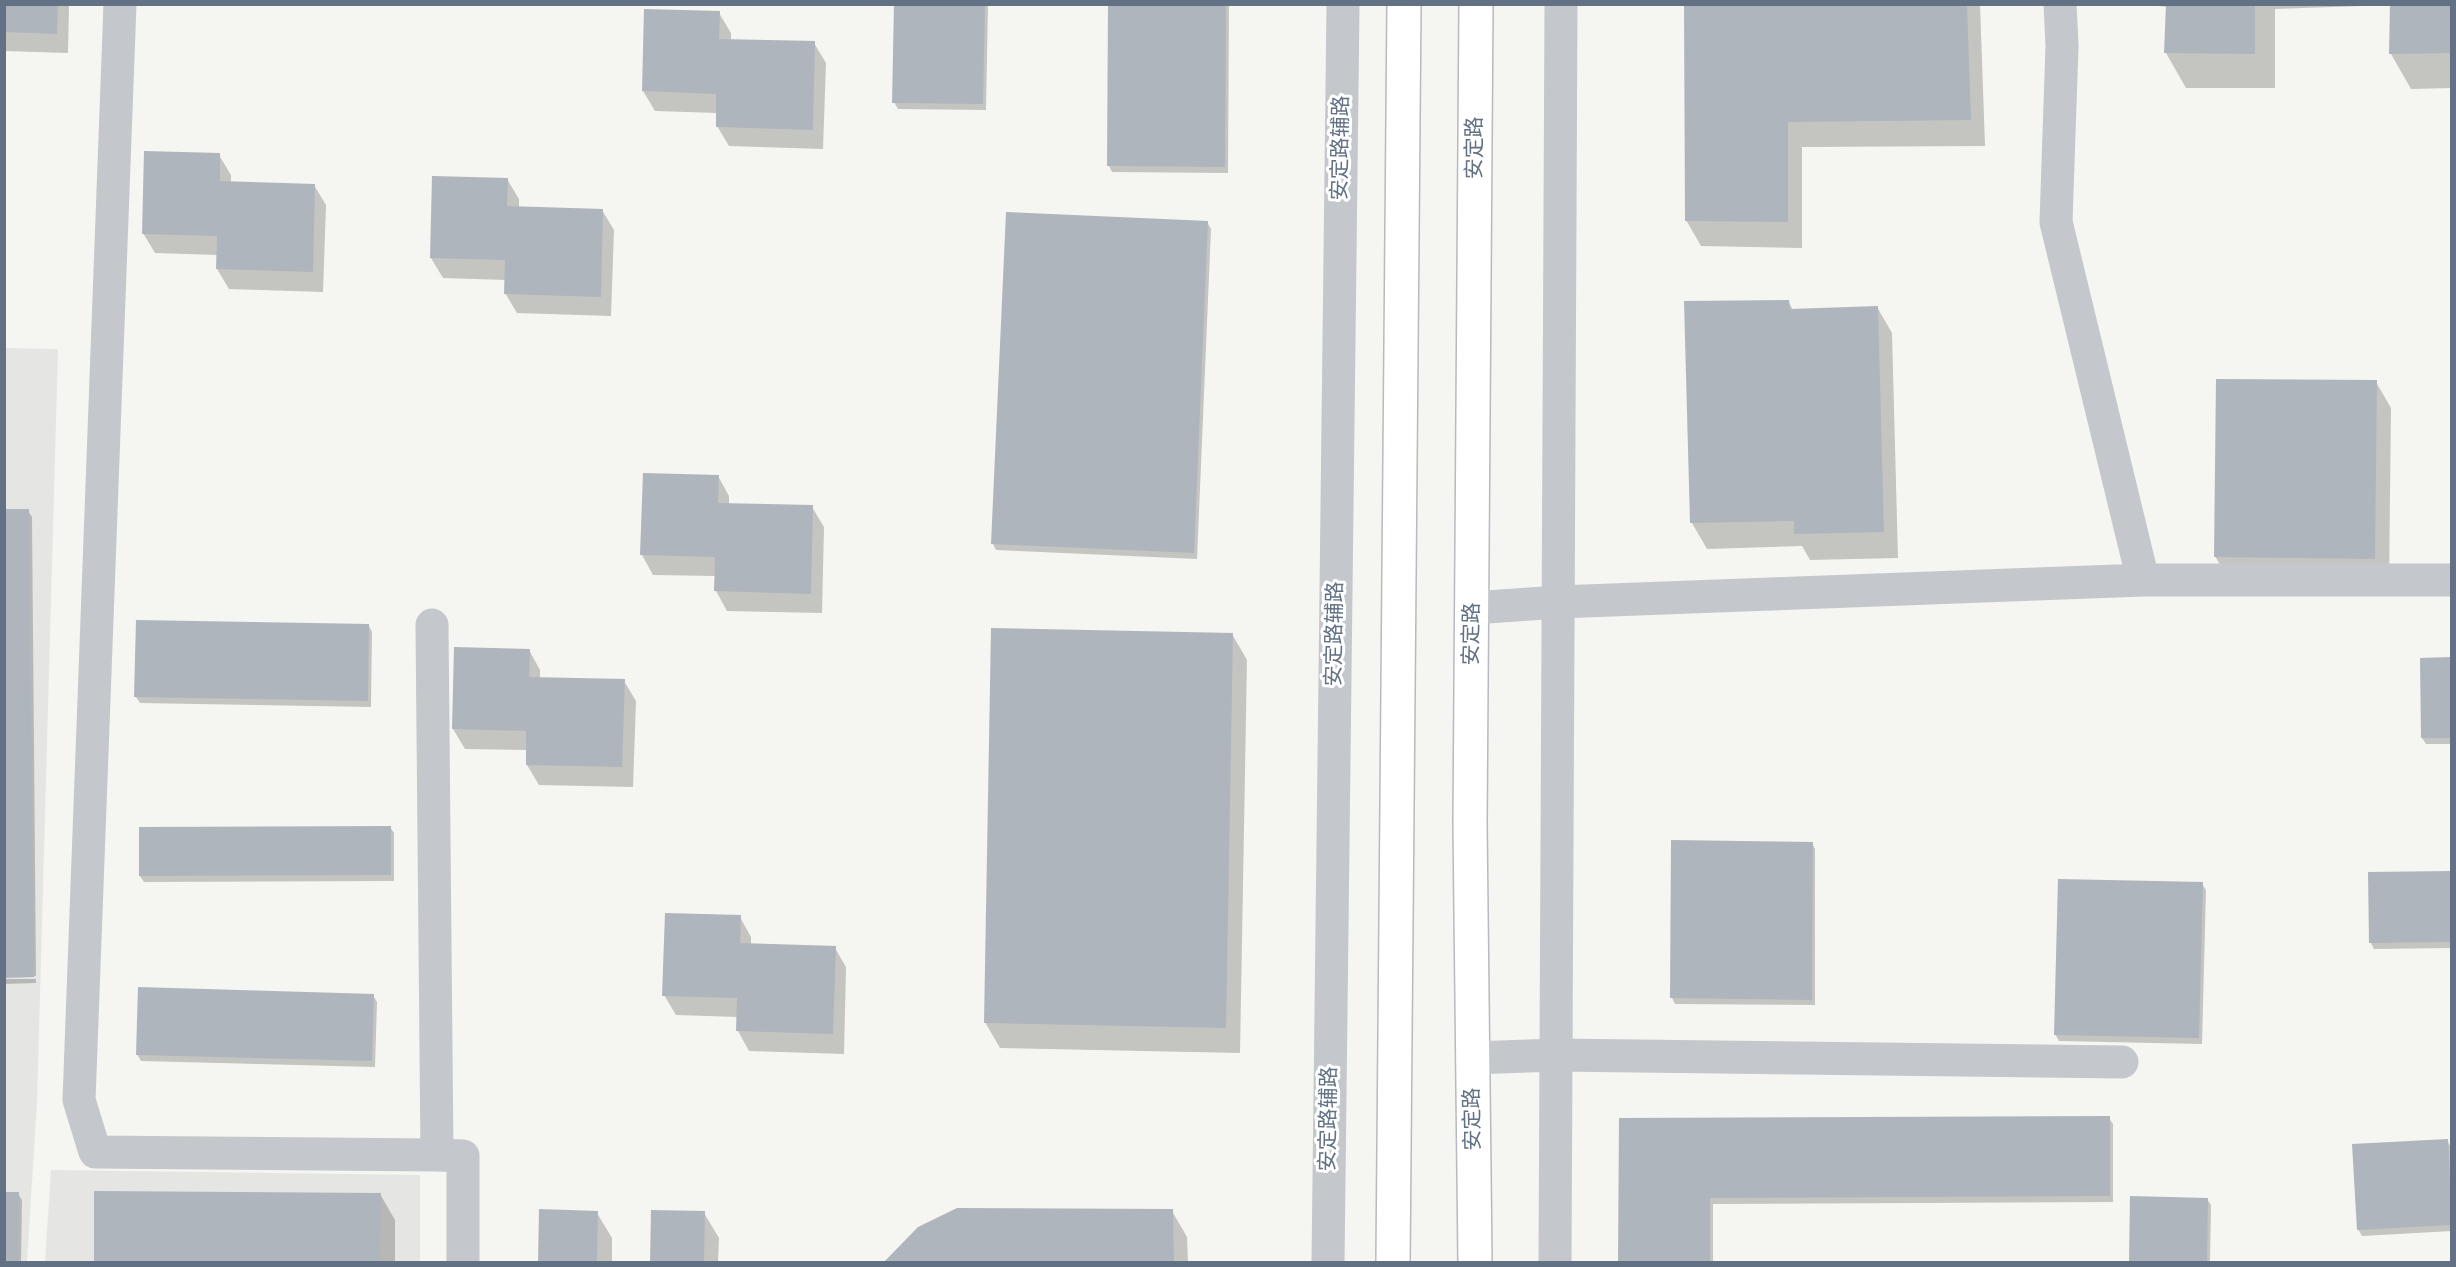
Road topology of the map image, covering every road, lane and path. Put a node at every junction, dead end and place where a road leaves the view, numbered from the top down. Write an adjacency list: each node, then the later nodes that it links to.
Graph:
1 (120, 4): 15 (street)
2 (1343, 4): 17 (street, 安定路辅路)
3 (1404, 4): 18 (main road)
4 (1476, 4): 10 (main road, 安定路)
5 (1561, 4): 9 (street)
6 (2060, 4): 7 (street)
7 (2143, 580): 8 (street); 9 (street)
8 (2451, 580)
9 (1558, 602): 10 (street); 12 (street)
10 (1473, 608): 13 (main road, 安定路)
11 (432, 625): 15 (street)
12 (1556, 1055): 13 (street); 14 (street); 20 (street)
13 (1472, 1058): 19 (main road, 安定路)
14 (2122, 1062)
15 (437, 1155): 16 (street)
16 (464, 1263)
17 (1328, 1263)
18 (1393, 1263)
19 (1475, 1263)
20 (1555, 1263)

